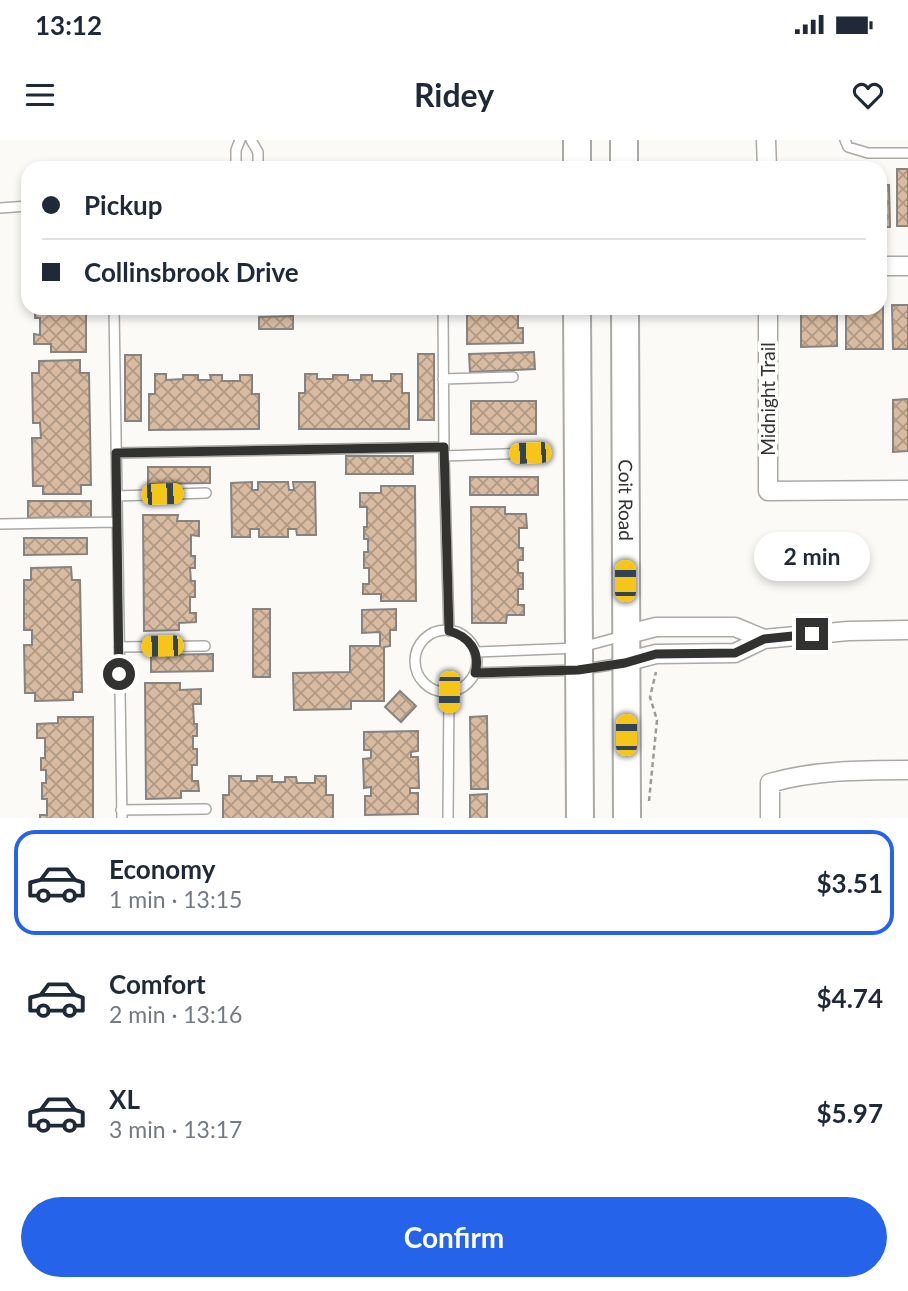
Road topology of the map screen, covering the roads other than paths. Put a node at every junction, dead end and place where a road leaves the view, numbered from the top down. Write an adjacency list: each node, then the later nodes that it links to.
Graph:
1 (240, 140): 8 (lane)
2 (251, 140): 9 (lane)
3 (577, 140): 10 (main road)
4 (624, 140): 11 (main road)
5 (766, 140): 12 (street)
6 (845, 140): 7 (lane)
7 (908, 153)
8 (236, 161)
9 (258, 161)
10 (577, 161)
11 (624, 161)
12 (767, 161)
13 (21, 206): 14 (lane)
14 (0, 208)
15 (887, 266): 16 (street)
16 (908, 266)
17 (114, 315): 25 (lane)
18 (443, 315): 23 (lane)
19 (577, 315): 39 (main road)
20 (625, 315): 34 (main road, Coit Road)
21 (768, 315): 27 (street, Midnight Trail)
22 (513, 377): 23 (lane)
23 (443, 379): 24 (lane)
24 (444, 452): 25 (lane); 26 (lane); 33 (lane)
25 (116, 453): 29 (lane)
26 (530, 453)
27 (908, 490)
28 (206, 493): 29 (lane)
29 (117, 496): 30 (lane)
30 (117, 522): 31 (lane); 37 (lane)
31 (0, 524)
32 (908, 630): 35 (street)
33 (449, 631): 38 (lane); 42 (lane)
34 (625, 635): 35 (street); 39 (lane); 40 (main road, Coit Road)
35 (764, 639): 40 (street)
36 (205, 646): 37 (lane)
37 (119, 647): 46 (lane)
38 (475, 652): 39 (lane); 41 (lane)
39 (578, 659): 40 (lane); 41 (lane); 48 (main road)
40 (625, 663): 45 (main road, Coit Road)
41 (475, 673): 42 (lane)
42 (449, 692): 47 (lane)
43 (908, 770): 49 (street)
44 (206, 809): 46 (lane)
45 (638, 812)
46 (121, 814)
47 (448, 818)
48 (580, 818)
49 (770, 818)

